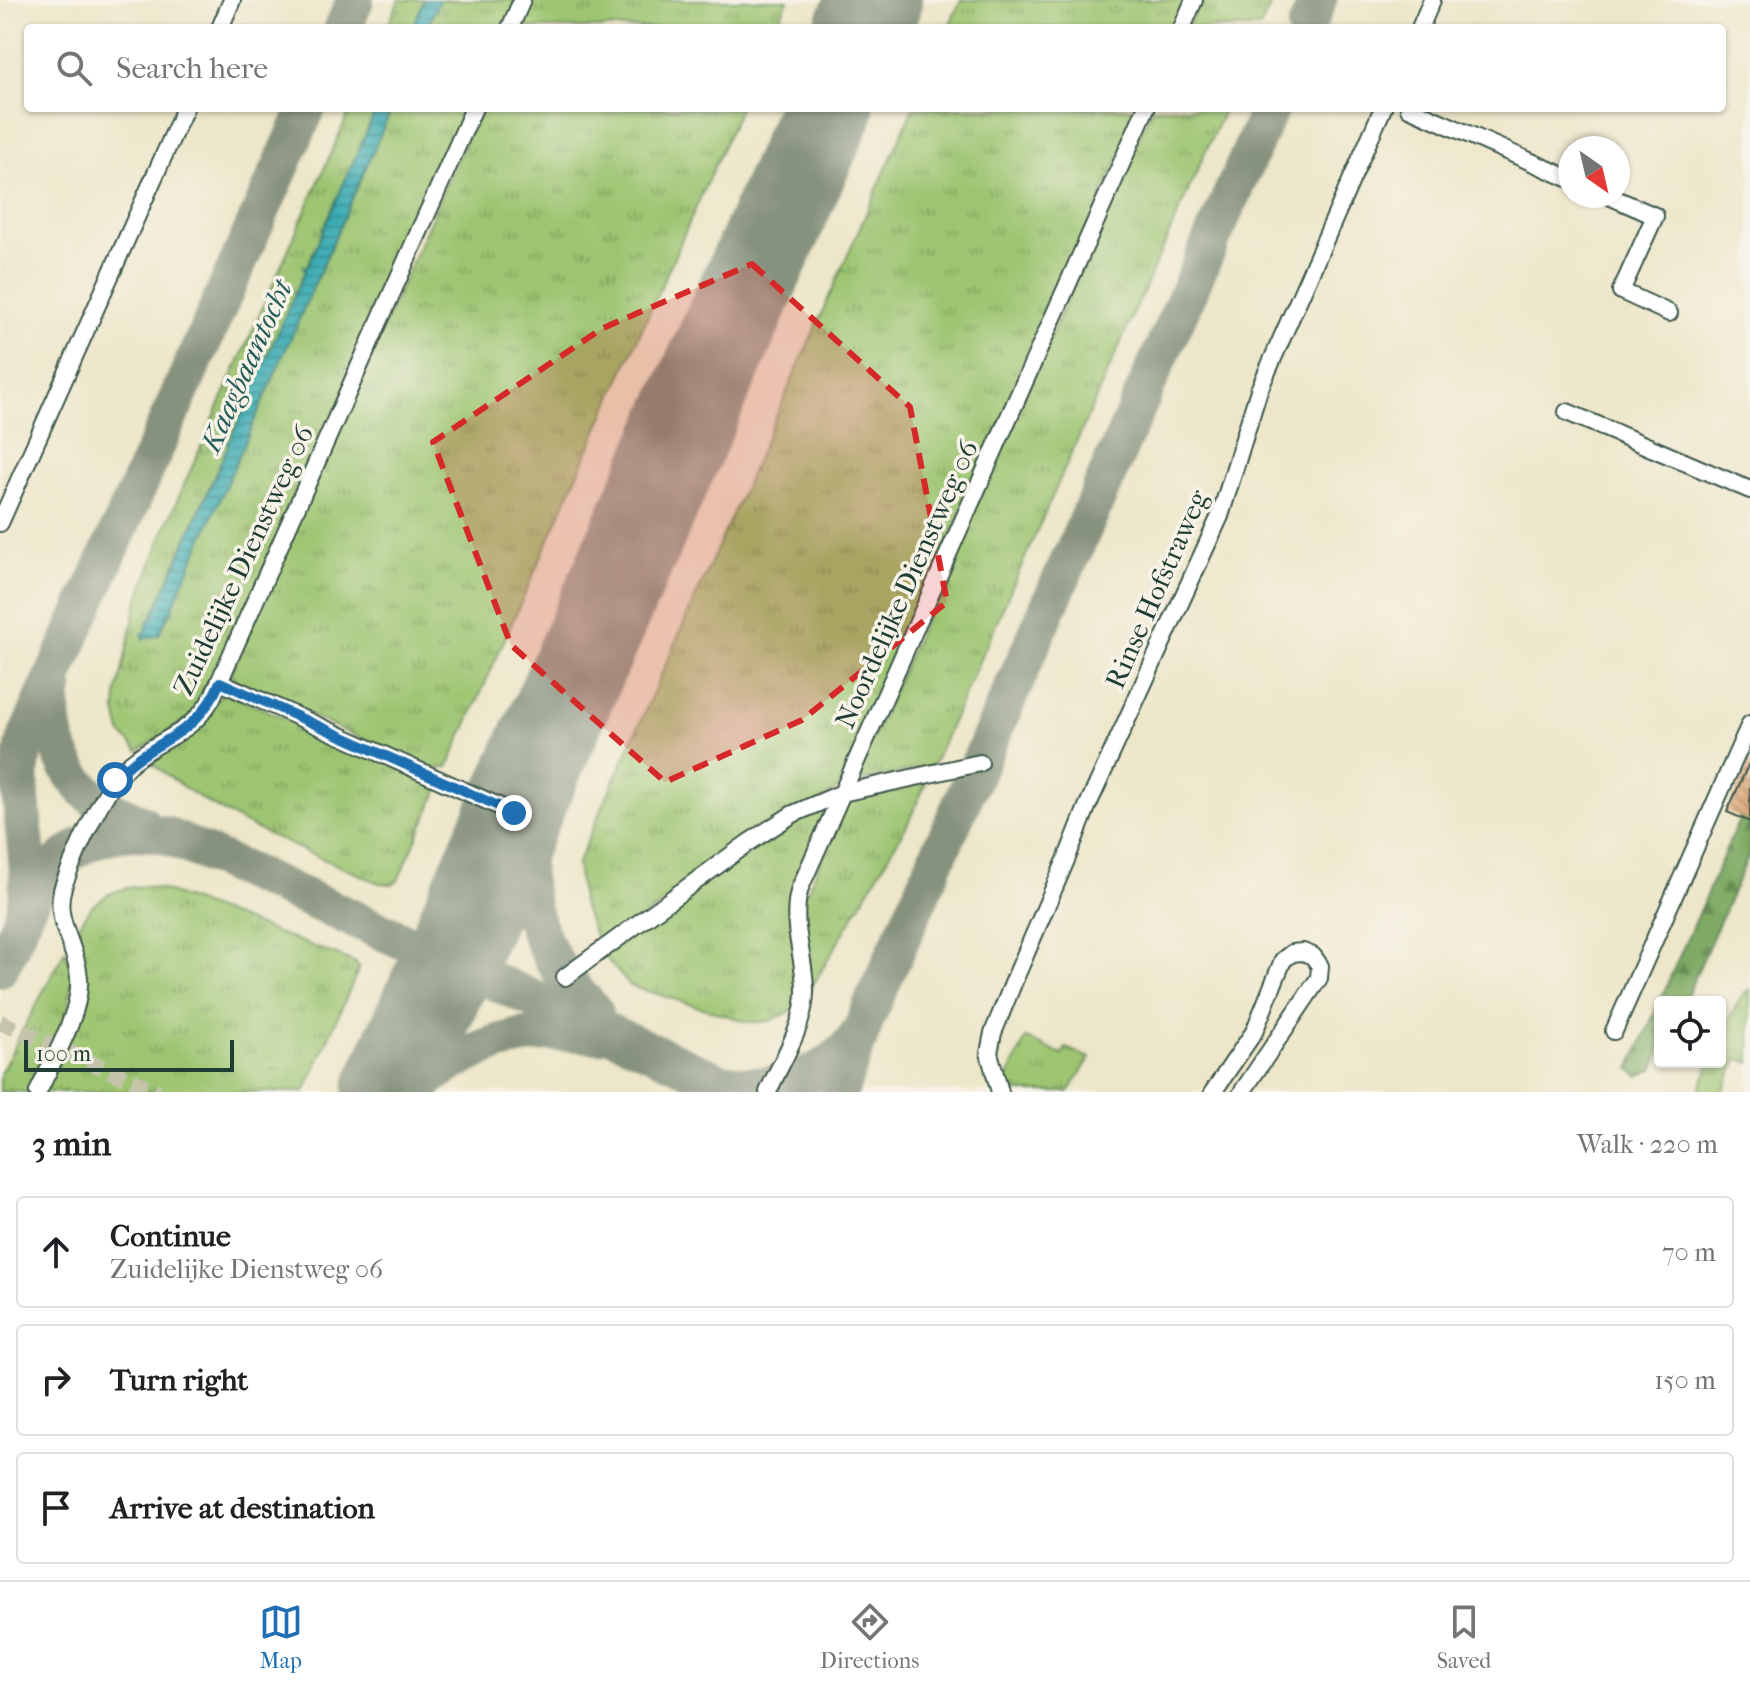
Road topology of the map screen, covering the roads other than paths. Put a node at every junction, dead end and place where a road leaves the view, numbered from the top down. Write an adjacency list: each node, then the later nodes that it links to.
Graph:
1 (232, 0): 5 (lane)
2 (522, 0): 6 (lane)
3 (1194, 0): 7 (lane)
4 (1432, 0): 8 (lane)
5 (222, 24)
6 (512, 24)
7 (1184, 24)
8 (1422, 24)
9 (183, 112): 21 (lane)
10 (472, 112): 22 (lane, Zuidelijke Dienstweg 06)
11 (1144, 112): 25 (lane, Noordelijke Dienstweg 06)
12 (1381, 112): 15 (lane, Rinse Hofstraweg)
13 (1388, 112): 15 (lane)
14 (1418, 112): 16 (lane)
15 (1376, 125): 31 (lane, Rinse Hofstraweg)
16 (1558, 174)
17 (1630, 205): 18 (lane)
18 (1669, 313)
19 (1567, 412): 20 (lane)
20 (1750, 490)
21 (0, 523)
22 (220, 682): 26 (lane); 29 (lane, Zuidelijke Dienstweg 06)
23 (1750, 724): 28 (lane)
24 (980, 763): 25 (lane)
25 (842, 793): 27 (lane); 30 (lane, Noordelijke Dienstweg 06)
26 (514, 813)
27 (565, 977)
28 (1614, 1031)
29 (38, 1092)
30 (768, 1092)
31 (1000, 1092)
32 (1213, 1092): 33 (lane)
33 (1242, 1092)

